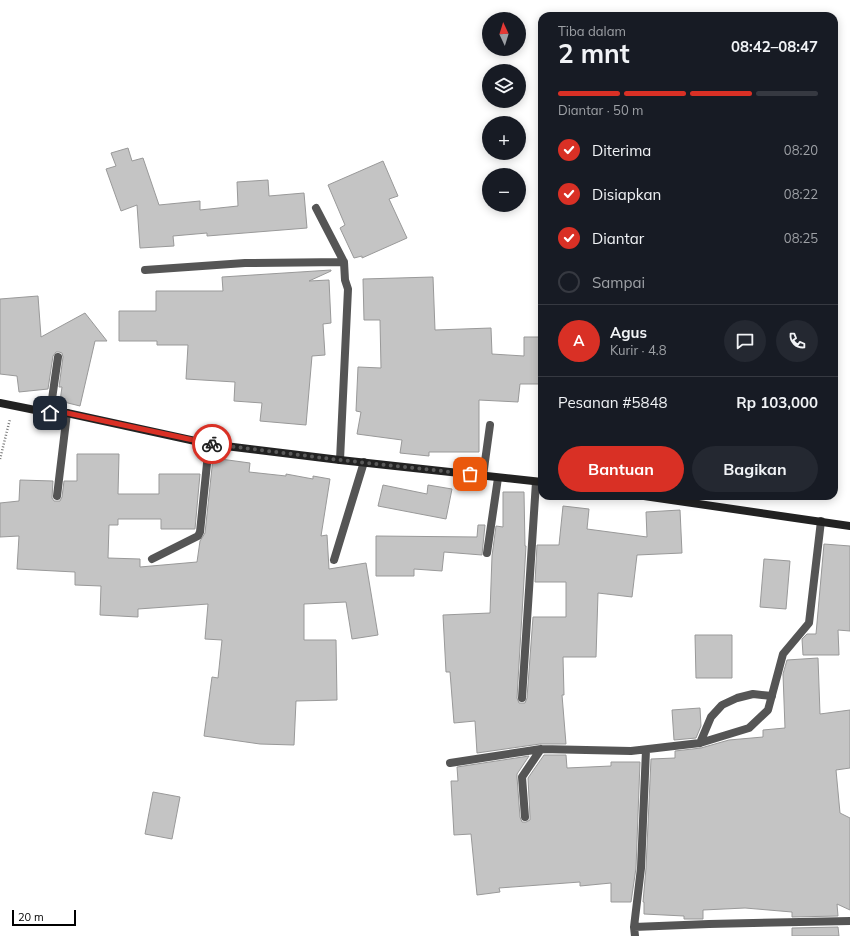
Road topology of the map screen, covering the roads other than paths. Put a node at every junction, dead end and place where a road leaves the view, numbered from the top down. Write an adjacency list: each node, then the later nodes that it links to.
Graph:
1 (316, 208): 2 (street)
2 (344, 262): 3 (street); 10 (street)
3 (145, 270)
4 (58, 357): 6 (street)
5 (0, 403): 6 (street)
6 (50, 413): 7 (street)
7 (67, 413): 9 (street); 16 (street)
8 (490, 425): 12 (street)
9 (209, 444): 10 (street); 21 (street)
10 (340, 460): 11 (street)
11 (364, 462): 12 (street); 22 (street)
12 (483, 476): 13 (street)
13 (498, 478): 14 (street); 20 (street)
14 (538, 482)
15 (538, 495): 24 (street)
16 (57, 496)
17 (671, 500): 18 (street)
18 (821, 522): 19 (street); 23 (street)
19 (850, 526)
20 (487, 553)
21 (152, 559)
22 (334, 560)
23 (772, 696): 25 (street); 25 (street)
24 (522, 698)
25 (700, 743): 27 (street)
26 (541, 749): 27 (street); 28 (street); 29 (street)
27 (646, 750): 31 (street)
28 (450, 763)
29 (524, 817)
30 (850, 921): 31 (street)
31 (634, 927): 32 (street)
32 (635, 936)

